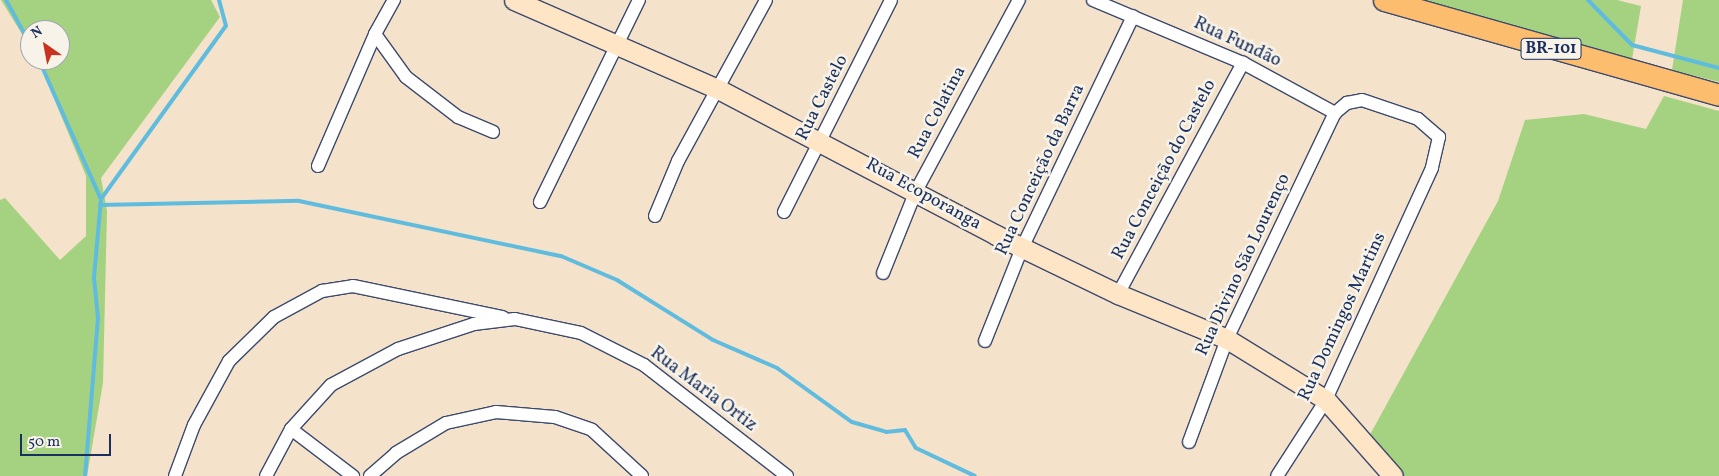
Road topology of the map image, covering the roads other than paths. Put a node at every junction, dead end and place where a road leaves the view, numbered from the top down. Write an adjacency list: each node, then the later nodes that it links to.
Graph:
1 (394, 0): 10 (street)
2 (514, 0): 11 (street, Rua Ecoporanga)
3 (639, 0): 11 (street)
4 (766, 0): 13 (street)
5 (892, 0): 17 (street, Rua Castelo)
6 (1019, 0): 19 (street, Rua Colatina)
7 (1093, 0): 9 (street, Rua Fundão)
8 (1384, 0): 14 (main road, BR-101)
9 (1133, 16): 12 (street, Rua Fundão); 23 (street, Rua Conceição da Barra)
10 (375, 34): 16 (street); 18 (street)
11 (615, 42): 13 (street, Rua Ecoporanga); 20 (street)
12 (1242, 63): 15 (street, Rua Fundão); 25 (street, Rua Conceição do Castelo)
13 (720, 90): 17 (street, Rua Ecoporanga); 22 (street)
14 (1719, 95)
15 (1338, 110): 27 (street, Rua Divino São Lourenço); 29 (street, Rua Domingos Martins)
16 (493, 132)
17 (821, 140): 19 (street, Rua Ecoporanga); 21 (street, Rua Castelo)
18 (318, 166)
19 (916, 191): 23 (street, Rua Ecoporanga); 24 (street, Rua Colatina)
20 (540, 202)
21 (784, 212)
22 (655, 216)
23 (1022, 248): 25 (street, Rua Ecoporanga); 28 (street, Rua Conceição da Barra)
24 (883, 273)
25 (1118, 294): 27 (street, Rua Ecoporanga)
26 (515, 319): 30 (street, Rua Maria Ortiz); 32 (street); 37 (street, Rua Maria Ortiz)
27 (1227, 339): 29 (street, Rua Ecoporanga); 31 (street, Rua Divino São Lourenço)
28 (985, 341)
29 (1326, 400): 38 (street, Rua Domingos Martins); 39 (street, Rua Ecoporanga)
30 (291, 429): 33 (street, Rua Maria Ortiz); 34 (street)
31 (1189, 442)
32 (175, 476)
33 (266, 476)
34 (353, 476)
35 (370, 476): 36 (street)
36 (642, 476)
37 (785, 476)
38 (1277, 476)
39 (1393, 476)

